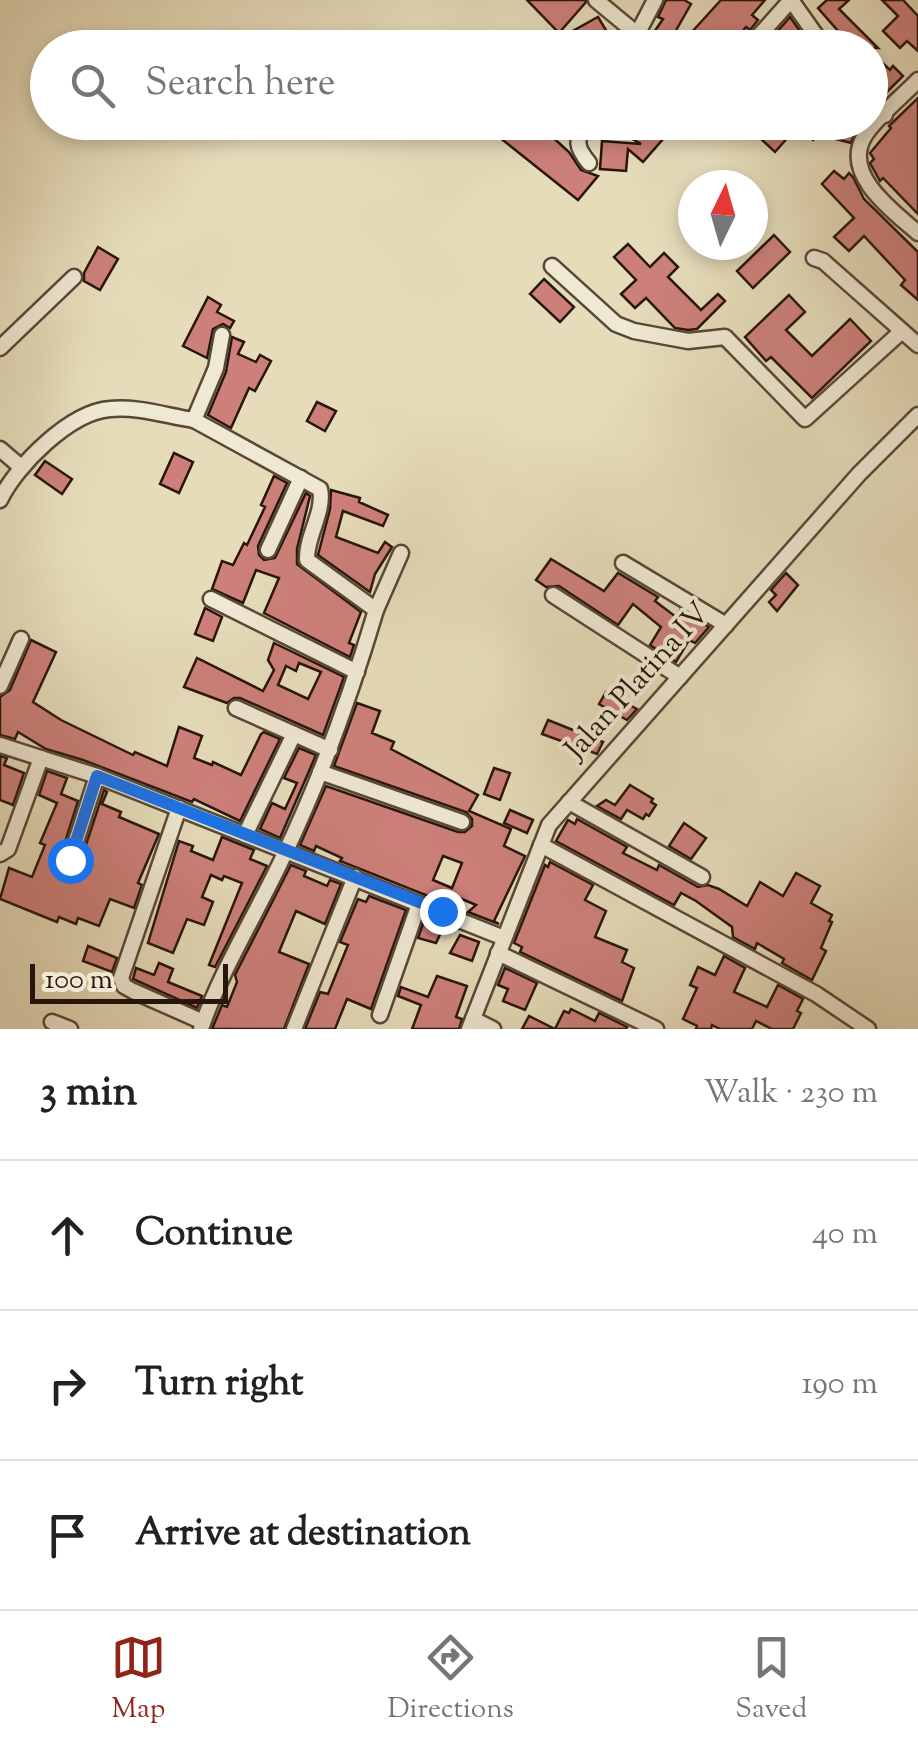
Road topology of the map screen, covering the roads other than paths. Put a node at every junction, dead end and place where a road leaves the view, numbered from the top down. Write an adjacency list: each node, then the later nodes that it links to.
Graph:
1 (596, 0): 4 (street)
2 (655, 0): 5 (street)
3 (791, 0): 6 (street); 7 (street)
4 (624, 30)
5 (640, 30)
6 (764, 30)
7 (812, 30)
8 (918, 80): 9 (street)
9 (888, 112)
10 (578, 140): 12 (street)
11 (863, 140): 13 (street)
12 (590, 163)
13 (918, 233)
14 (814, 258): 17 (street)
15 (552, 266): 17 (street)
16 (74, 277): 20 (street)
17 (902, 331): 19 (street)
18 (222, 335): 22 (street)
19 (918, 345)
20 (0, 348)
21 (918, 415): 33 (street, Jalan Platina IV)
22 (194, 420): 24 (street); 25 (street)
23 (0, 449): 24 (street)
24 (21, 467): 26 (street)
25 (301, 478): 27 (street); 32 (street)
26 (0, 500)
27 (268, 550)
28 (402, 553): 32 (street)
29 (623, 563): 33 (street)
30 (554, 595): 36 (street)
31 (210, 599): 35 (street)
32 (376, 610): 35 (street)
33 (726, 624): 36 (street, Jalan Platina IV)
34 (20, 639): 37 (street)
35 (357, 672): 41 (street)
36 (680, 676): 45 (street, Jalan Platina IV)
37 (0, 686)
38 (236, 708): 39 (street)
39 (294, 734): 41 (street); 48 (street)
40 (0, 744): 42 (street)
41 (330, 750): 43 (street)
42 (41, 758): 44 (street); 51 (street)
43 (320, 772): 47 (street); 50 (street)
44 (97, 776): 46 (street); 52 (street)
45 (568, 802): 49 (street, Jalan Platina IV); 54 (street)
46 (179, 808): 48 (street); 60 (street)
47 (462, 822)
48 (245, 835): 50 (street)
49 (541, 845): 56 (street, Jalan Platina IV); 65 (street)
50 (286, 852): 53 (street); 60 (street)
51 (0, 854)
52 (70, 860)
53 (355, 877): 55 (street); 62 (street)
54 (702, 877)
55 (419, 904): 56 (street); 57 (street)
56 (501, 945): 59 (street, Jalan Platina IV); 64 (street)
57 (380, 1014)
58 (52, 1022): 61 (street)
59 (471, 1024): 63 (street)
60 (202, 1025)
61 (70, 1029)
62 (294, 1029)
63 (493, 1029)
64 (656, 1029)
65 (868, 1029)

